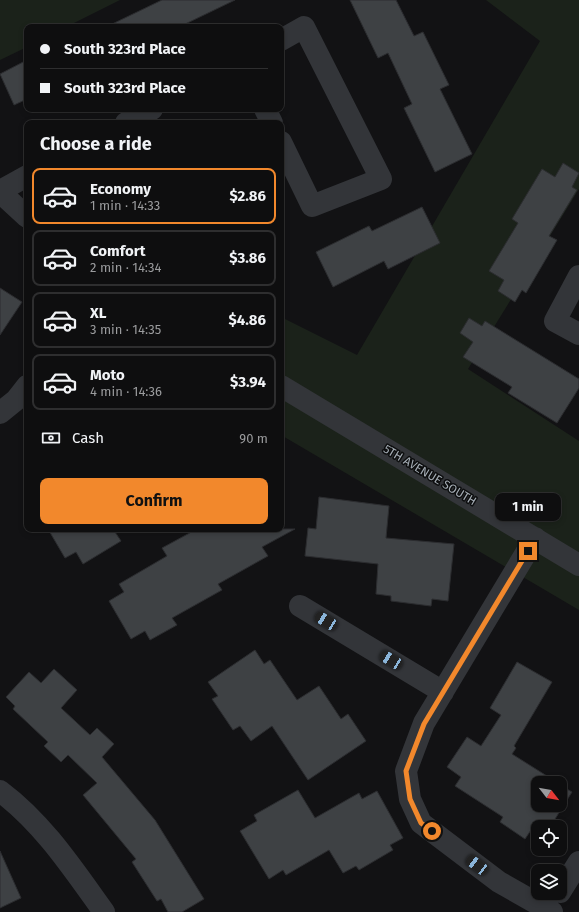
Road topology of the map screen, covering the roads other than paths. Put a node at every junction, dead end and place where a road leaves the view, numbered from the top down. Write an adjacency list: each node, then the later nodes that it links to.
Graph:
1 (284, 38): 4 (street)
2 (146, 112): 3 (street)
3 (132, 120)
4 (284, 148)
5 (24, 178): 6 (street)
6 (0, 192): 7 (street)
7 (24, 214)
8 (579, 276): 9 (street)
9 (579, 334)
10 (284, 388): 11 (street, 5TH AVENUE SOUTH)
11 (535, 538): 12 (street, 5TH AVENUE SOUTH); 14 (street)
12 (579, 565)
13 (300, 606): 14 (street)
14 (443, 692): 17 (street)
15 (0, 791): 18 (street)
16 (579, 862): 17 (street)
17 (555, 902)
18 (104, 912)

